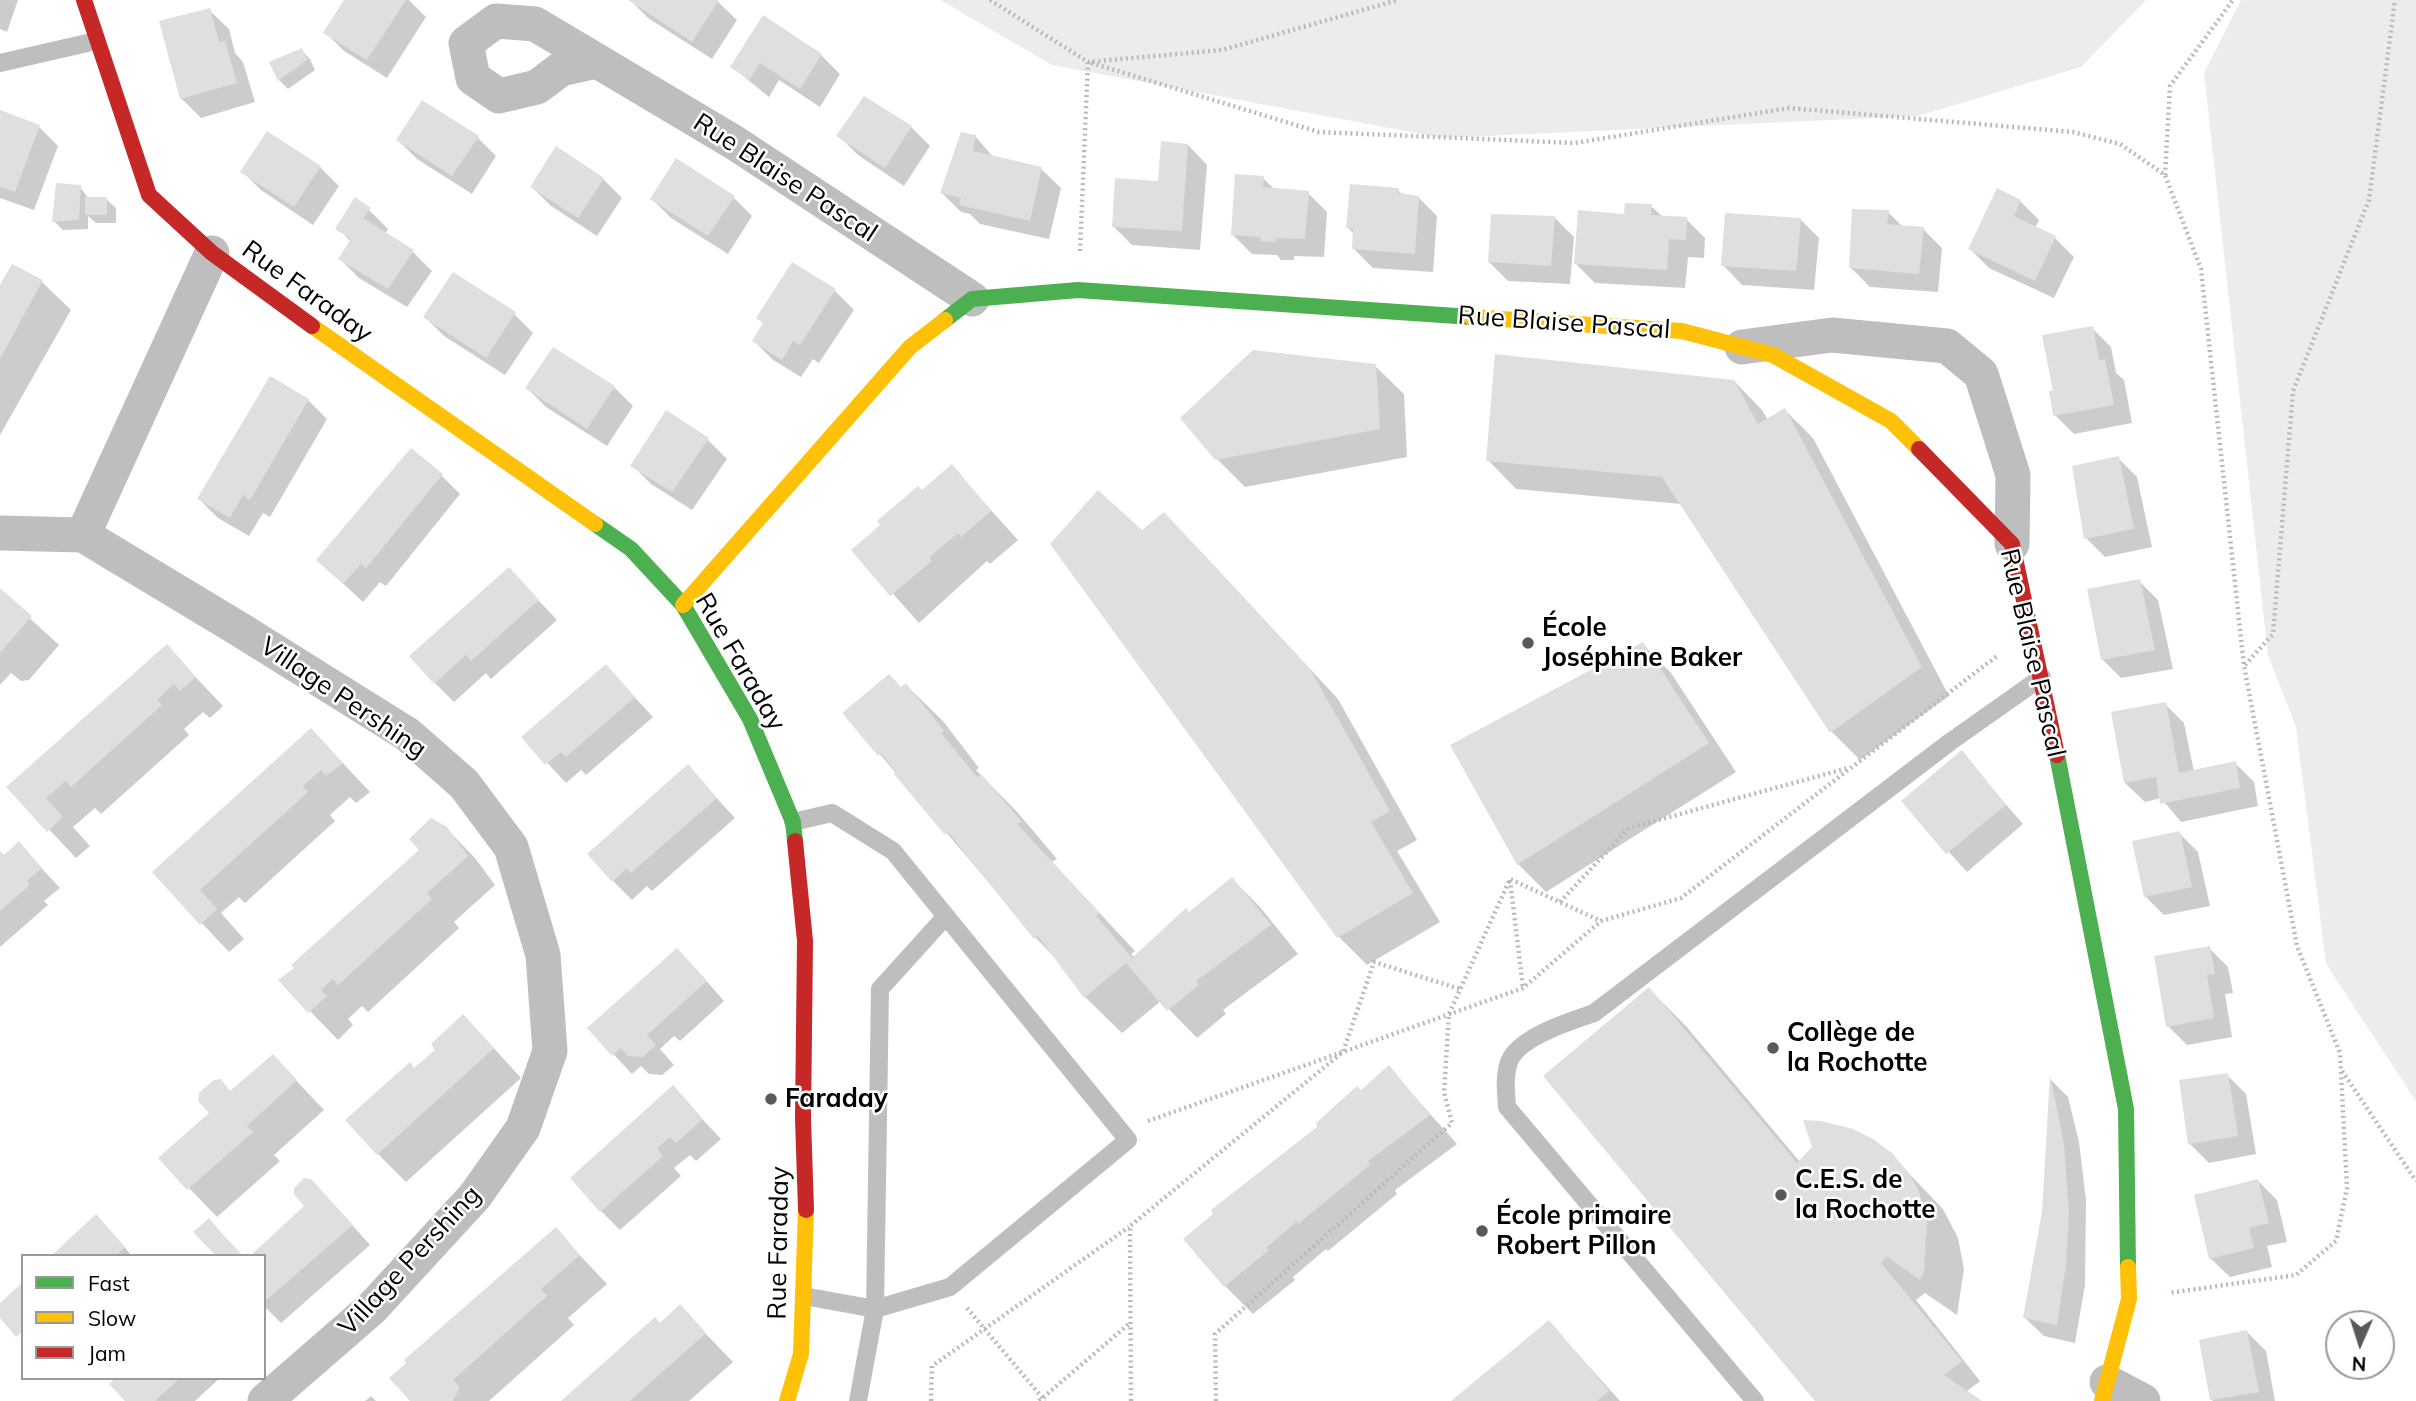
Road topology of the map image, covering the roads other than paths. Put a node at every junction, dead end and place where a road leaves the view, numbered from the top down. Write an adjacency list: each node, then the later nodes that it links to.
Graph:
1 (84, 0): 2 (street, Rue Faraday)
2 (96, 41): 4 (lane); 5 (street, Rue Faraday)
3 (597, 61): 6 (street, Rue Blaise Pascal)
4 (0, 63)
5 (212, 253): 9 (street); 11 (street, Rue Faraday)
6 (972, 299): 7 (street, Rue Blaise Pascal); 11 (street)
7 (1742, 347): 10 (street, Rue Blaise Pascal); 10 (street)
8 (0, 533): 9 (street)
9 (83, 535): 18 (street, Village Pershing)
10 (2012, 544): 12 (street, Rue Blaise Pascal)
11 (683, 605): 13 (street, Rue Faraday)
12 (2042, 677): 17 (street, Rue Blaise Pascal); 21 (lane)
13 (793, 822): 14 (lane); 15 (street, Rue Faraday)
14 (946, 916): 16 (lane); 16 (lane)
15 (804, 1296): 16 (lane); 19 (street, Rue Faraday)
16 (875, 1309): 20 (lane)
17 (2104, 1391): 22 (street)
18 (265, 1401)
19 (787, 1401)
20 (858, 1401)
21 (1755, 1401)
22 (2143, 1401)

